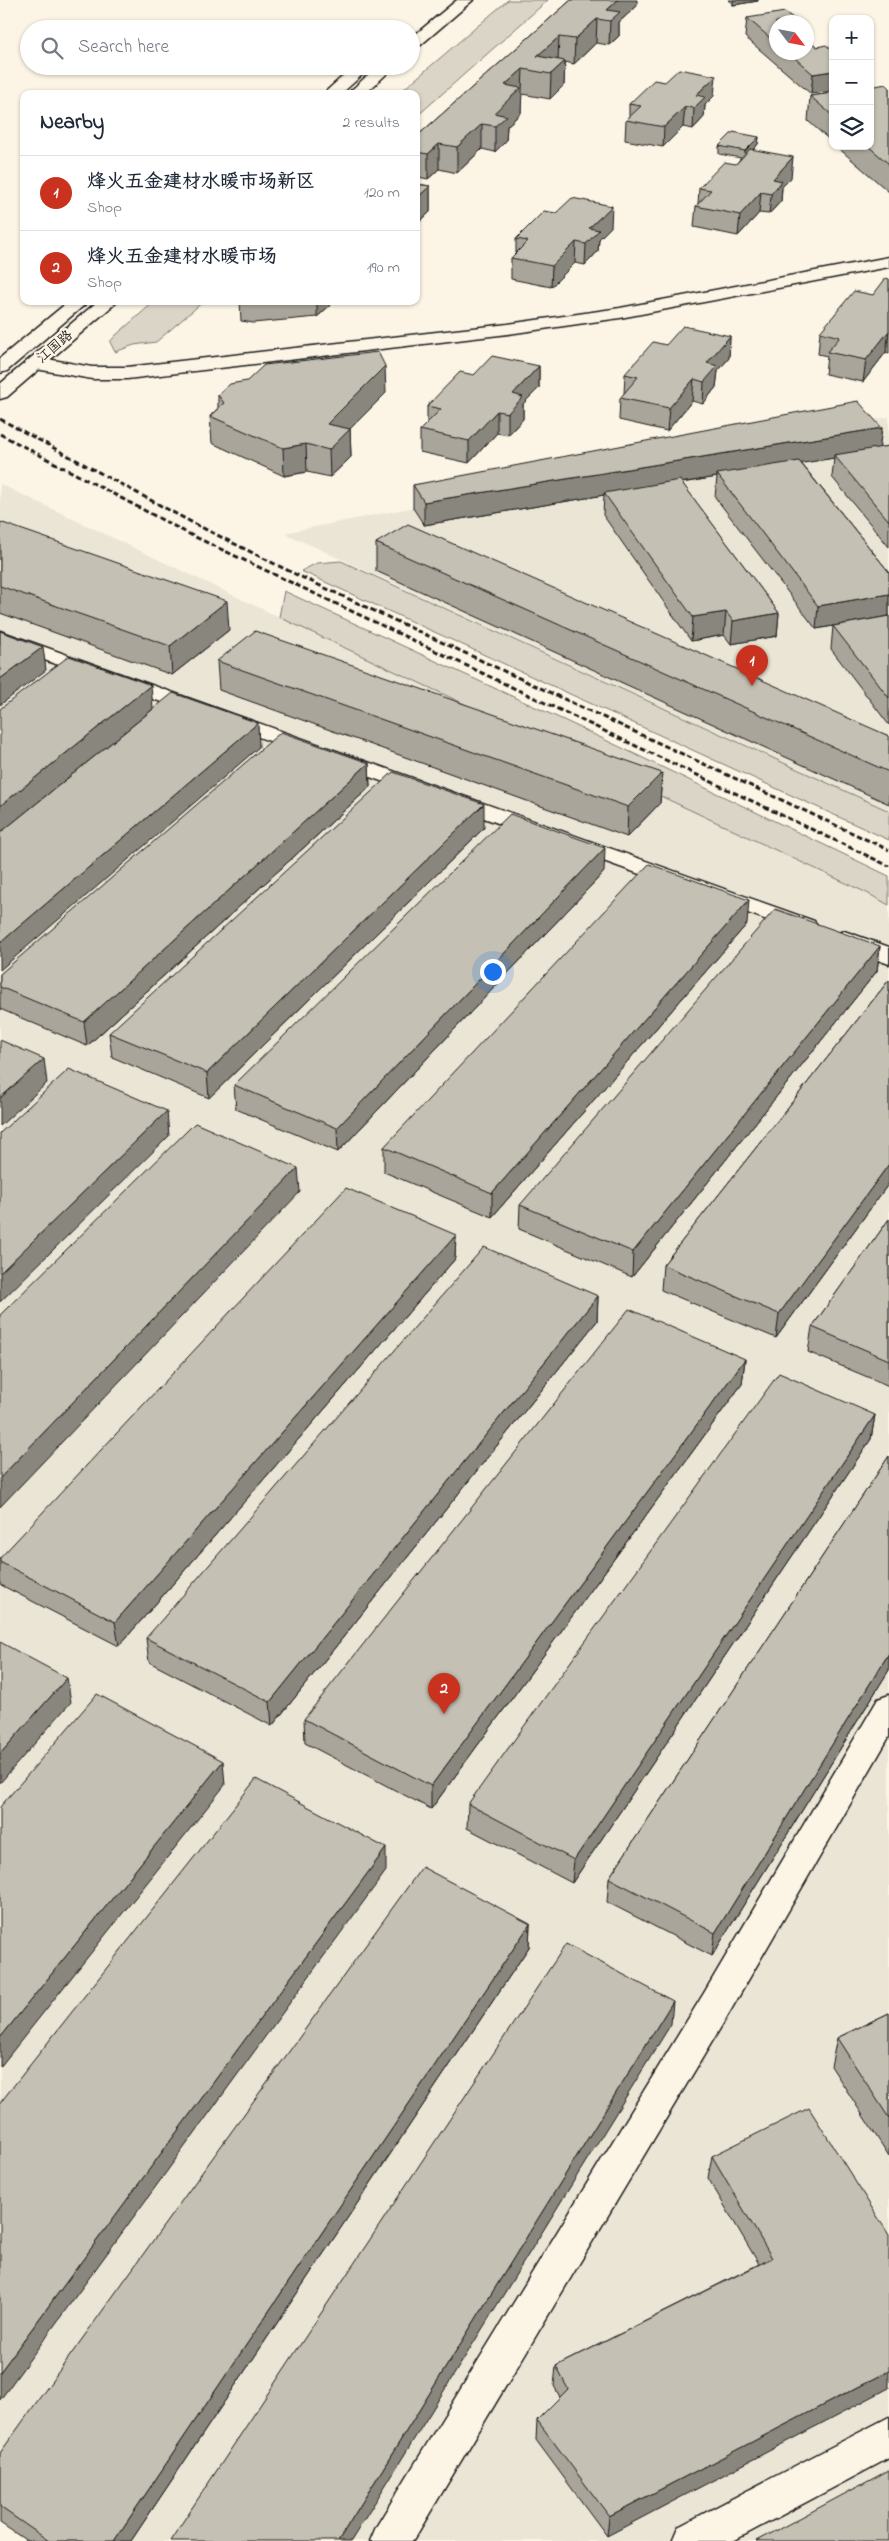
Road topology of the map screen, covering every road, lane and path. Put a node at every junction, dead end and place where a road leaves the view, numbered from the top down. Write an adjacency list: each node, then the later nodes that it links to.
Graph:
1 (444, 0): 3 (street)
2 (466, 0): 4 (street)
3 (420, 20)
4 (420, 38)
5 (353, 75): 7 (street)
6 (377, 75): 8 (street)
7 (336, 90)
8 (360, 90)
9 (889, 262): 12 (street)
10 (75, 305): 13 (street, 江国路)
11 (104, 305): 12 (street, 江国路)
12 (36, 363): 14 (street, 江国路)
13 (0, 367)
14 (0, 393)
15 (0, 637): 16 (street)
16 (889, 956)
17 (889, 1708): 19 (street)
18 (889, 2437): 20 (street)
19 (390, 2541)
20 (692, 2541)

